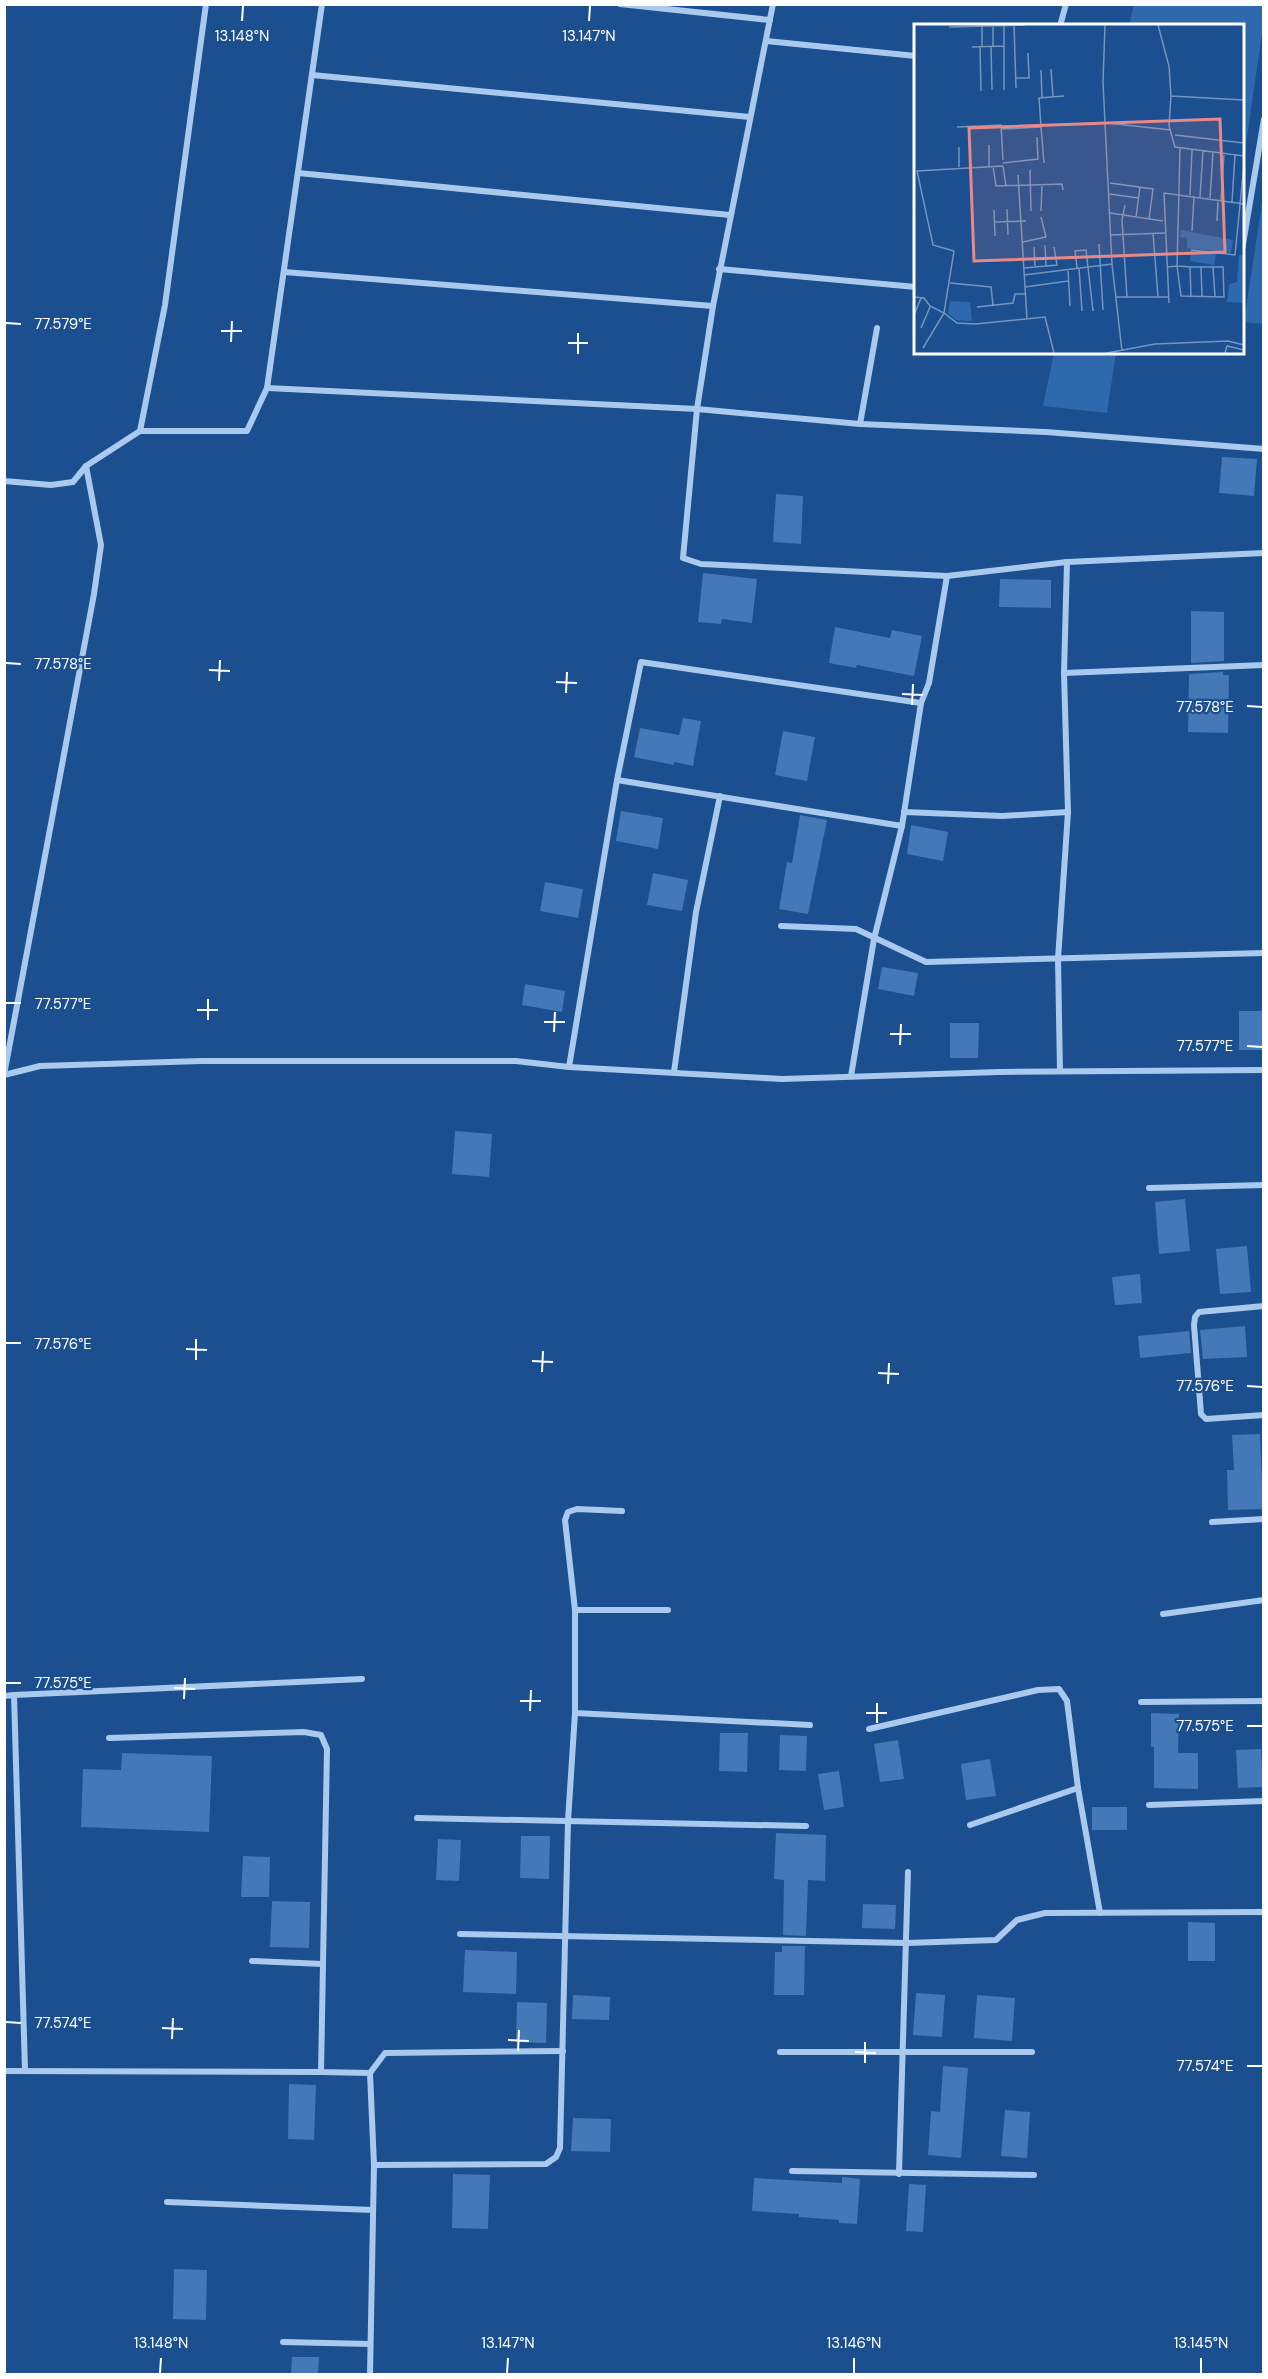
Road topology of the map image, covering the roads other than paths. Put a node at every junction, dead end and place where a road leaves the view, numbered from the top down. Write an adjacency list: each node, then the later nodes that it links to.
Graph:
1 (206, 4): 24 (street)
2 (322, 4): 10 (street)
3 (620, 4): 6 (street)
4 (773, 4): 6 (street)
5 (1066, 4): 7 (street)
6 (770, 20): 8 (street)
7 (1061, 24)
8 (766, 41): 9 (street); 11 (street)
9 (914, 56)
10 (312, 75): 11 (street); 13 (street)
11 (750, 117): 14 (street)
12 (1263, 119): 15 (street)
13 (298, 173): 14 (street); 17 (street)
14 (730, 214): 16 (street)
15 (1244, 238)
16 (719, 269): 18 (street); 19 (street)
17 (284, 272): 19 (street); 21 (street)
18 (914, 287)
19 (713, 306): 22 (street)
20 (877, 328): 23 (street)
21 (267, 388): 22 (street); 24 (street)
22 (697, 410): 23 (street); 30 (street)
23 (860, 424): 25 (street)
24 (140, 432): 26 (street)
25 (1263, 449)
26 (86, 466): 27 (street); 43 (street)
27 (4, 481)
28 (1263, 553): 29 (street)
29 (1067, 562): 30 (street); 32 (street)
30 (947, 576): 33 (street)
31 (1263, 665): 32 (street)
32 (1064, 673): 37 (street)
33 (921, 703): 34 (street); 36 (street)
34 (617, 780): 35 (street); 43 (street)
35 (720, 796): 38 (street); 46 (street)
36 (904, 812): 37 (street); 38 (street)
37 (1068, 812): 42 (street)
38 (902, 826): 40 (street)
39 (781, 926): 40 (street)
40 (874, 939): 42 (street); 47 (street)
41 (1263, 953): 42 (street)
42 (1058, 959): 45 (street)
43 (569, 1067): 46 (street)
44 (1263, 1070): 45 (street)
45 (1060, 1071): 47 (street)
46 (674, 1072): 47 (street)
47 (851, 1076)
48 (1263, 1185): 49 (street)
49 (1149, 1188)
50 (1263, 1306): 51 (street)
51 (1263, 1415)
52 (622, 1511): 56 (street)
53 (1263, 1519): 54 (street)
54 (1212, 1522)
55 (1263, 1600): 58 (street)
56 (575, 1610): 57 (street); 64 (street)
57 (668, 1610)
58 (1163, 1614)
59 (362, 1679): 60 (street)
60 (14, 1695): 61 (street); 87 (street)
61 (4, 1696)
62 (1263, 1701): 63 (street)
63 (1141, 1702)
64 (575, 1713): 65 (street); 72 (street)
65 (810, 1725)
66 (869, 1729): 68 (street)
67 (109, 1738): 82 (street)
68 (1078, 1788): 73 (street); 77 (street)
69 (1263, 1801): 70 (street)
70 (1149, 1805)
71 (417, 1818): 72 (street)
72 (568, 1821): 74 (street); 79 (street)
73 (970, 1825)
74 (806, 1826)
75 (908, 1872): 80 (street)
76 (1263, 1912): 77 (street)
77 (1100, 1913): 80 (street)
78 (460, 1934): 79 (street)
79 (565, 1937): 80 (street); 83 (street)
80 (907, 1943): 84 (street)
81 (252, 1961): 82 (street)
82 (323, 1964): 89 (street)
83 (563, 2051): 90 (street); 91 (street)
84 (902, 2051): 85 (street); 86 (street); 93 (street)
85 (780, 2052)
86 (1032, 2052)
87 (25, 2070): 88 (street); 89 (street)
88 (4, 2071)
89 (321, 2072): 90 (street)
90 (370, 2073): 91 (street)
91 (374, 2165): 96 (street)
92 (792, 2171): 93 (street)
93 (899, 2174): 94 (street)
94 (1034, 2175)
95 (167, 2202): 96 (street)
96 (373, 2210): 98 (street)
97 (283, 2342): 98 (street)
98 (370, 2344): 99 (street)
99 (370, 2374)

